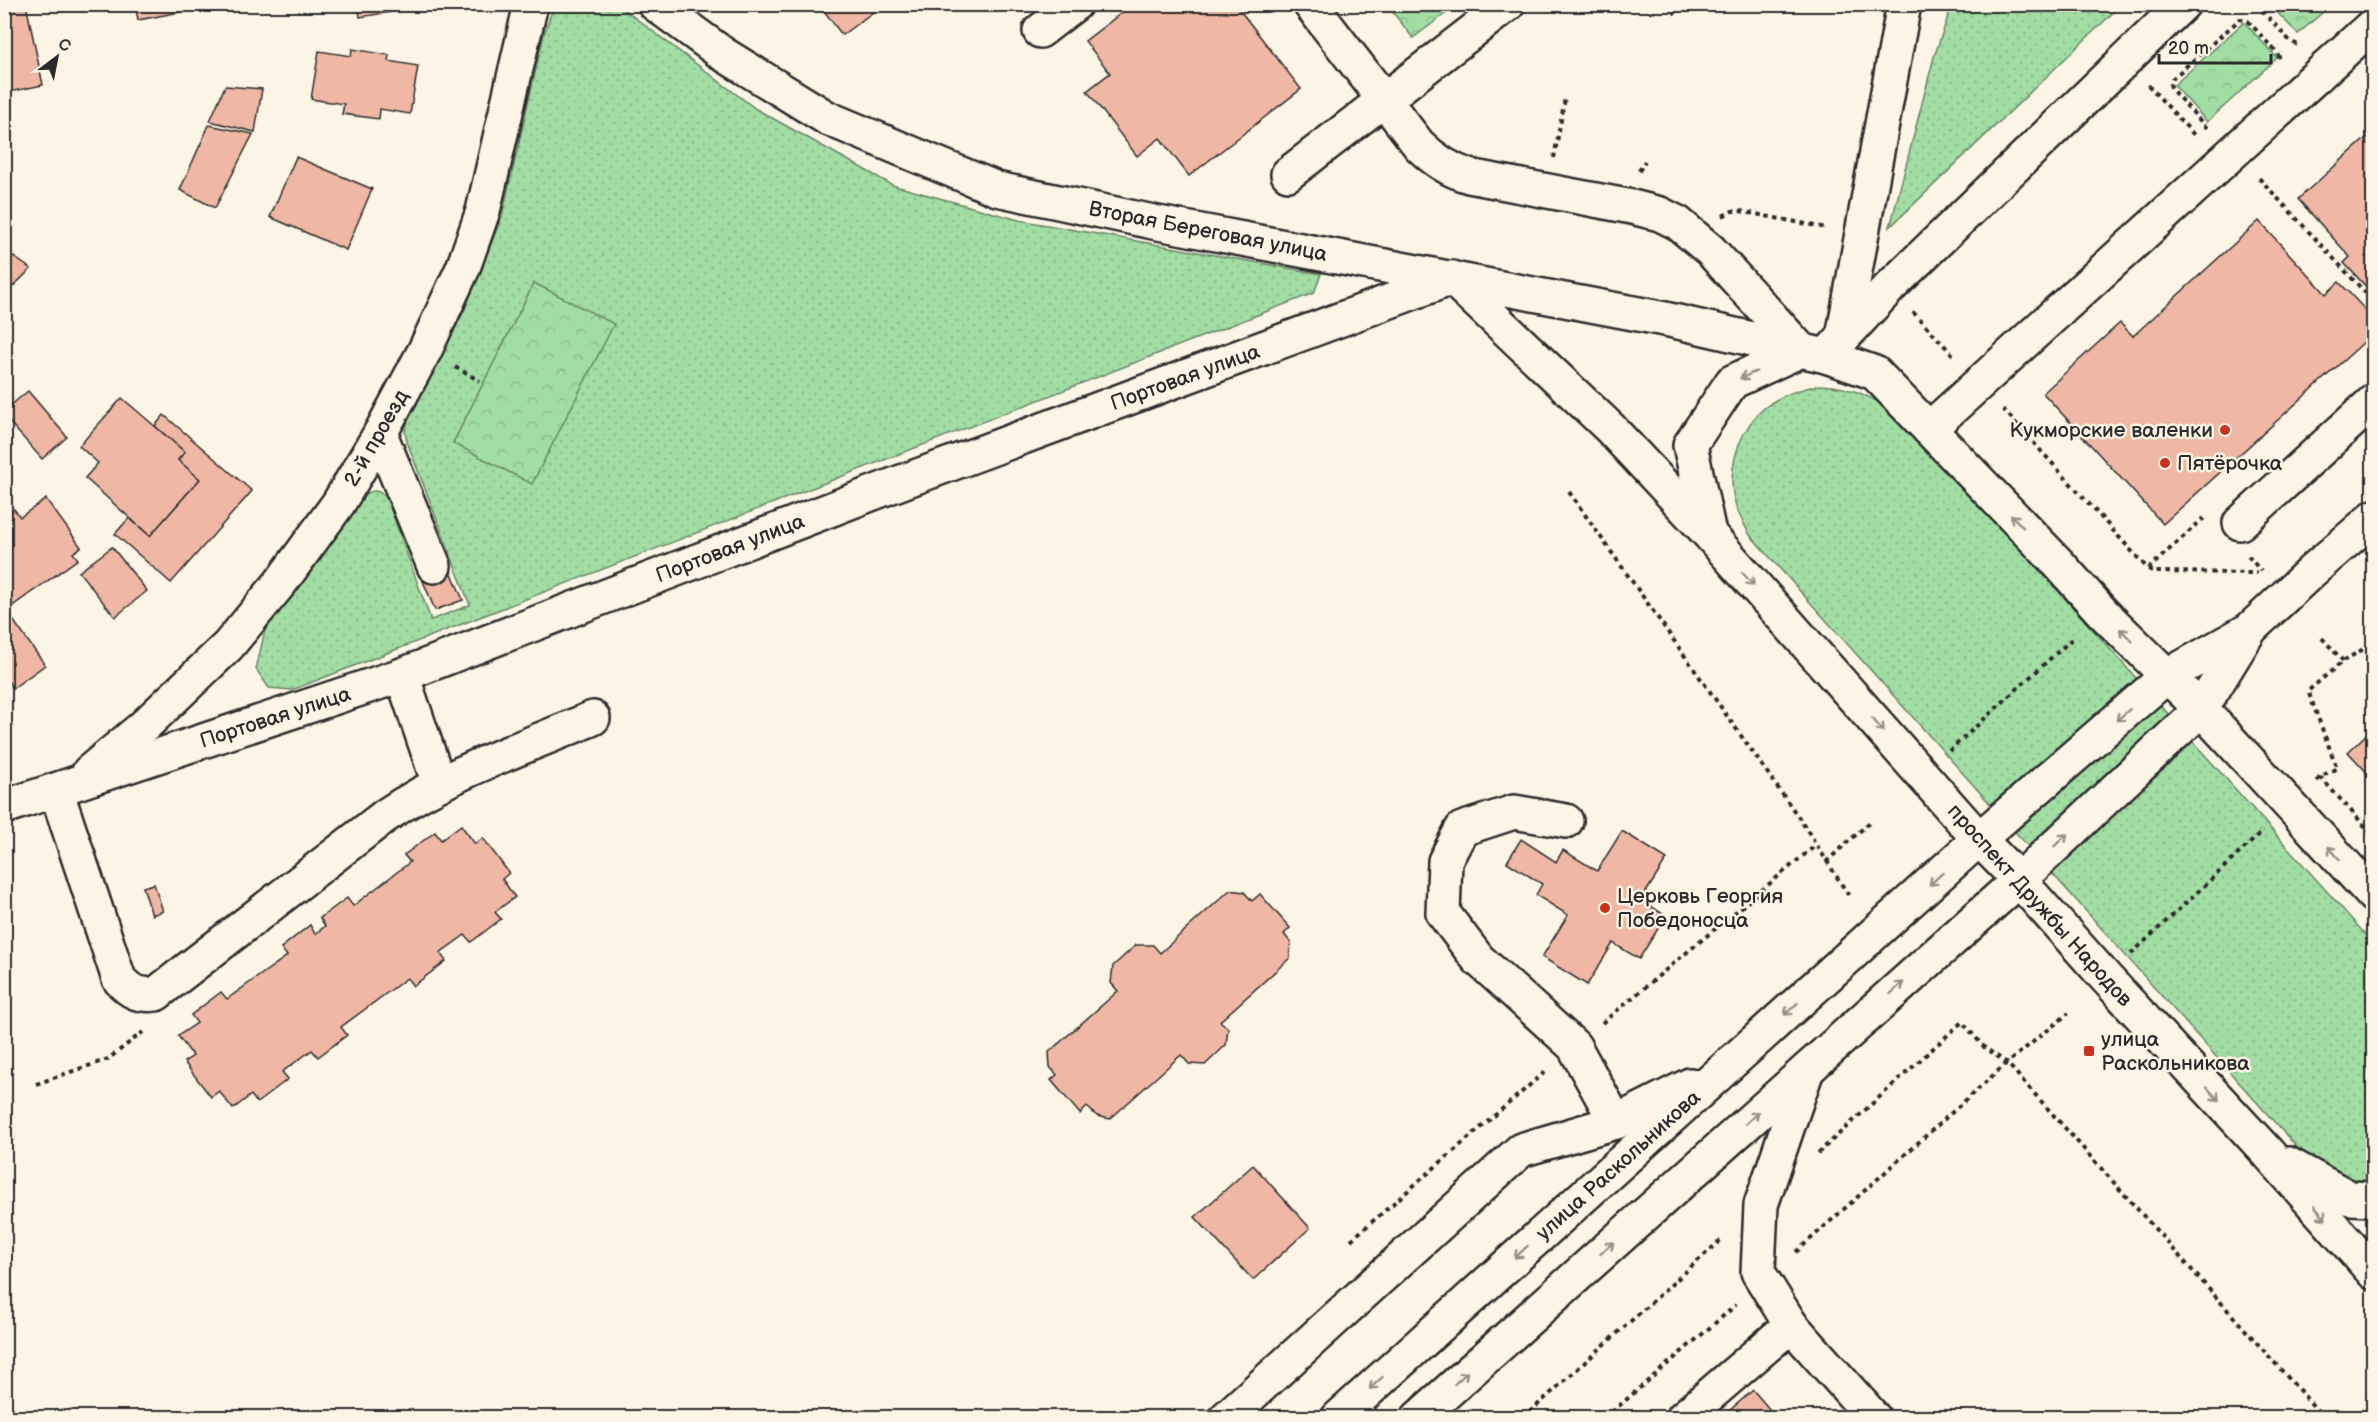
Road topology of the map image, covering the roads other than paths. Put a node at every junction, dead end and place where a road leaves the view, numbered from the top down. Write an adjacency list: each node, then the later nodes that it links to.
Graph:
1 (531, 4): 16 (street, 2-й проезд)
2 (655, 4): 12 (street, Вторая Береговая улица)
3 (1075, 4): 9 (street)
4 (1310, 4): 10 (street)
5 (1508, 4): 10 (street)
6 (1904, 4): 13 (street)
7 (2184, 4): 13 (street)
8 (2373, 24): 15 (street)
9 (1040, 31)
10 (1383, 100): 11 (street); 13 (street)
11 (1288, 174)
12 (1452, 278): 13 (street, Вторая Береговая улица); 19 (street, проспект Дружбы Народов); 22 (street, Портовая улица)
13 (1823, 348): 15 (street, Вторая Береговая улица); 19 (street, one-way to 19)
14 (2373, 401): 18 (street)
15 (1929, 429): 23 (street, one-way to 15)
16 (380, 434): 20 (street); 27 (street, 2-й проезд)
17 (2373, 517): 21 (street)
18 (2240, 523)
19 (1710, 535): 30 (street, проспект Дружбы Народов, one-way to 30)
20 (434, 566)
21 (2249, 630): 23 (street, улица Раскольникова); 24 (street)
22 (402, 675): 26 (street); 27 (street, Портовая улица)
23 (2167, 676): 24 (street); 30 (street, улица Раскольникова, one-way to 30)
24 (2201, 709): 31 (street, one-way to 24); 32 (street, one-way to 24)
25 (593, 718): 26 (street)
26 (439, 784): 27 (street)
27 (65, 787): 28 (street, Портовая улица)
28 (4, 807)
29 (1566, 821): 35 (street)
30 (1979, 839): 31 (street, проспект Дружбы Народов); 33 (street, улица Раскольникова, one-way to 33)
31 (2019, 880): 34 (street, one-way to 31); 36 (street, проспект Дружбы Народов, one-way to 36)
32 (2373, 896)
33 (1729, 1065): 35 (street); 41 (street, улица Раскольникова, one-way to 41)
34 (1808, 1069): 39 (street); 42 (street, one-way to 34)
35 (1616, 1122): 40 (street)
36 (2268, 1153): 37 (street); 38 (street, проспект Дружбы Народов, one-way to 38)
37 (2373, 1199)
38 (2373, 1274)
39 (1791, 1324): 43 (street); 44 (street)
40 (1226, 1418)
41 (1338, 1418)
42 (1418, 1418)
43 (1683, 1418)
44 (1874, 1418)

